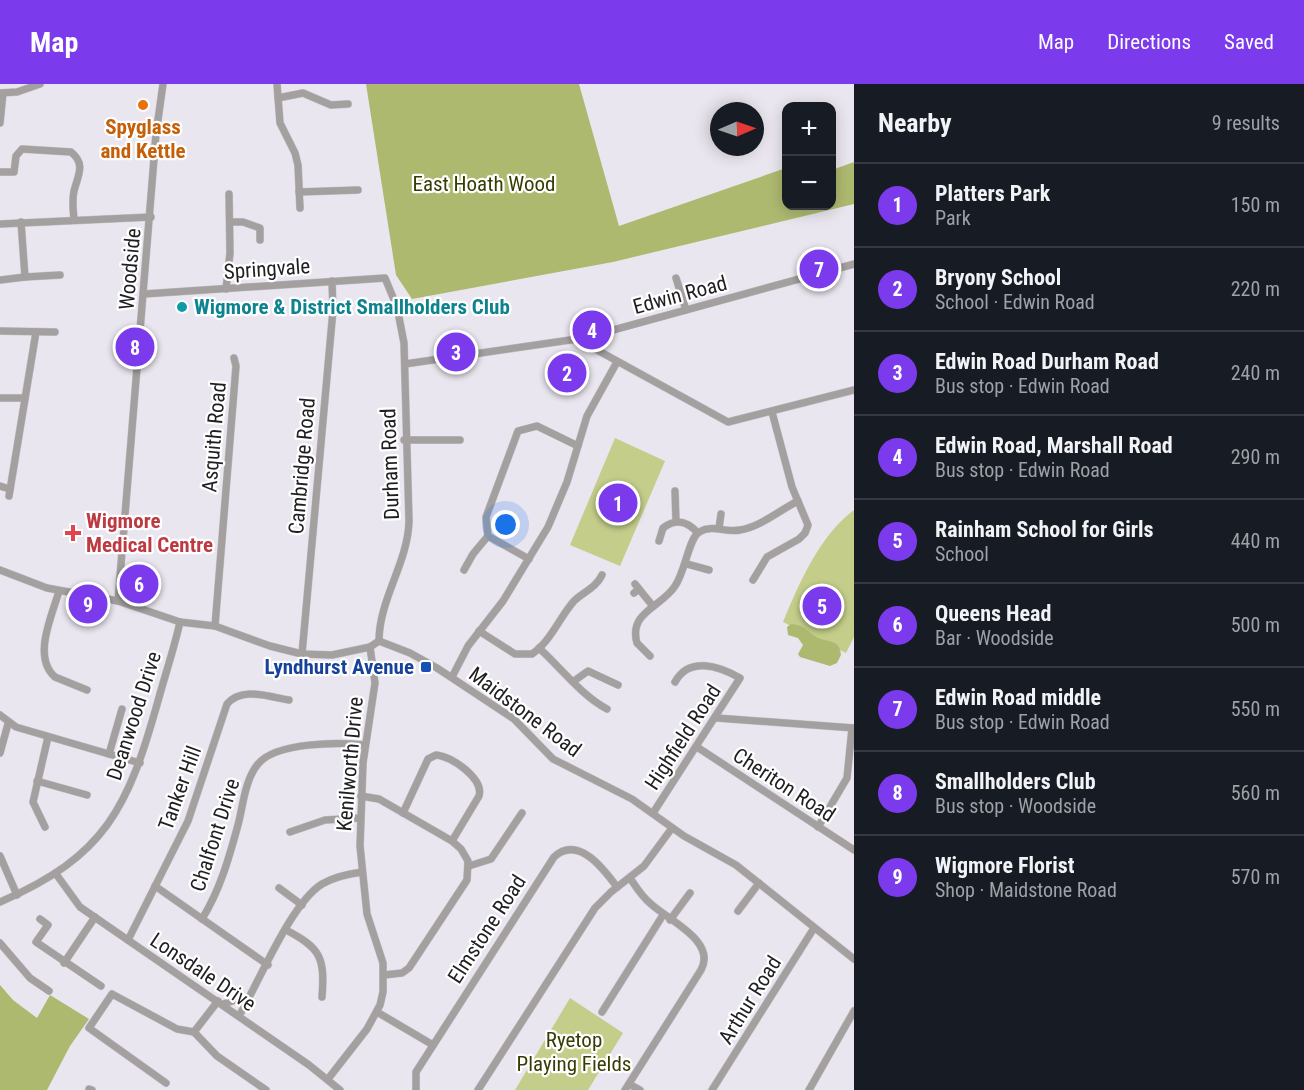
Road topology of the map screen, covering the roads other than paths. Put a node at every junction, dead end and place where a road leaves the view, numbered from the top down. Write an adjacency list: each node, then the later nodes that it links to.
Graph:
1 (40, 84): 4 (street)
2 (163, 84): 13 (street, Woodside)
3 (277, 84): 5 (street)
4 (1, 93): 7 (street)
5 (278, 98): 6 (street); 10 (street)
6 (348, 104)
7 (0, 123)
8 (0, 172): 14 (street)
9 (358, 190): 10 (street)
10 (299, 192): 12 (street)
11 (229, 194): 16 (street)
12 (300, 208)
13 (151, 217): 14 (street); 27 (street, Woodside)
14 (74, 219): 15 (street)
15 (21, 222): 17 (street); 21 (street)
16 (230, 222): 18 (street); 26 (street)
17 (0, 224)
18 (260, 240)
19 (854, 264): 28 (street, Edwin Road)
20 (60, 275): 21 (street)
21 (25, 277): 23 (street)
22 (676, 278): 28 (street)
23 (0, 280)
24 (332, 281): 25 (street, Springvale); 26 (street, Springvale); 69 (street, Cambridge Road)
25 (388, 284): 35 (street, Durham Road)
26 (226, 289): 27 (street, Springvale)
27 (144, 294): 61 (street, Woodside)
28 (686, 310): 32 (street, Edwin Road)
29 (0, 331): 30 (street)
30 (36, 332): 31 (street); 38 (street)
31 (55, 332)
32 (577, 339): 34 (street); 35 (street, Edwin Road)
33 (234, 358): 64 (street, Asquith Road)
34 (617, 362): 39 (street); 42 (street)
35 (405, 364): 40 (street, Durham Road)
36 (854, 390): 39 (street)
37 (0, 398): 38 (street)
38 (25, 398): 43 (street)
39 (772, 412): 45 (street)
40 (405, 440): 41 (street); 66 (street, Durham Road)
41 (460, 440)
42 (578, 446): 50 (street); 52 (street)
43 (0, 486)
44 (675, 491): 47 (street)
45 (798, 501): 48 (street); 58 (street)
46 (720, 512): 48 (street)
47 (676, 521): 49 (street); 51 (street)
48 (719, 528): 49 (street)
49 (698, 533): 53 (street)
50 (488, 536): 52 (street); 56 (street)
51 (659, 541)
52 (529, 559): 65 (street)
53 (687, 564): 54 (street); 62 (street)
54 (710, 569)
55 (0, 570): 60 (street)
56 (464, 570)
57 (602, 575): 68 (street)
58 (753, 580)
59 (636, 589): 62 (street)
60 (59, 591): 61 (street); 75 (street)
61 (118, 601): 63 (street)
62 (652, 606): 70 (street)
63 (180, 622): 64 (street); 88 (street, Deanwood Drive)
64 (215, 626): 69 (street)
65 (479, 631): 68 (street); 71 (street)
66 (380, 641): 67 (street); 71 (street, Maidstone Road)
67 (370, 647): 69 (street); 84 (street, Kenilworth Drive)
68 (539, 648): 72 (street)
69 (302, 654)
70 (646, 656)
71 (452, 678): 94 (street, Maidstone Road)
72 (574, 681): 74 (street); 78 (street)
73 (675, 682): 80 (street, Highfield Road)
74 (618, 685)
75 (87, 690)
76 (289, 700): 108 (street, Tanker Hill)
77 (122, 709): 87 (street)
78 (607, 709)
79 (0, 715): 81 (street)
80 (717, 718): 82 (street); 85 (street, Highfield Road)
81 (8, 724): 83 (street); 86 (street)
82 (853, 728): 97 (street)
83 (48, 737): 87 (street); 89 (street)
84 (365, 745): 91 (street, Kenilworth Drive); 119 (street, Chalfont Drive)
85 (697, 747): 94 (street, Highfield Road); 97 (street, Cheriton Road)
86 (0, 753)
87 (109, 754): 88 (street)
88 (140, 763): 105 (street, Deanwood Drive)
89 (37, 781): 90 (street); 96 (street)
90 (87, 795)
91 (361, 796): 92 (street); 95 (street, Kenilworth Drive)
92 (403, 813): 100 (street); 100 (street)
93 (522, 813): 103 (street)
94 (653, 813): 98 (street, Maidstone Road)
95 (360, 818): 99 (street); 104 (street, Kenilworth Drive)
96 (45, 827)
97 (818, 827): 101 (street, Cheriton Road)
98 (672, 828): 106 (street); 107 (street, Maidstone Road)
99 (290, 832)
100 (452, 841): 103 (street)
101 (854, 850)
102 (0, 856): 112 (street)
103 (469, 866): 127 (street)
104 (362, 872): 114 (street); 127 (street, Kenilworth Drive)
105 (56, 874): 112 (street, Deanwood Drive); 116 (street, Lonsdale Drive)
106 (630, 878): 109 (street); 117 (street)
107 (759, 883): 115 (street); 120 (street, Maidstone Road)
108 (155, 886): 119 (street); 122 (street, Tanker Hill)
109 (617, 887): 138 (street, Elmstone Road); 145 (street)
110 (279, 888): 114 (street)
111 (690, 893): 117 (street)
112 (17, 895): 113 (street, Deanwood Drive)
113 (0, 902)
114 (302, 905): 121 (street)
115 (738, 911)
116 (95, 917): 122 (street, Lonsdale Drive); 125 (street)
117 (667, 917): 135 (street); 141 (street)
118 (40, 919): 125 (street)
119 (202, 919): 126 (street)
120 (814, 928): 124 (street, Maidstone Road); 147 (street, Arthur Road)
121 (286, 930): 126 (street); 130 (street)
122 (128, 940): 132 (street, Lonsdale Drive)
123 (0, 944): 129 (street)
124 (854, 959)
125 (64, 963): 128 (street)
126 (268, 965): 131 (street)
127 (384, 975): 134 (street, Kenilworth Drive)
128 (101, 986)
129 (49, 991)
130 (322, 997)
131 (249, 1000): 132 (street); 136 (street)
132 (220, 1003): 136 (street, Lonsdale Drive); 137 (street)
133 (854, 1011): 148 (street)
134 (377, 1012): 138 (street); 139 (street, Kenilworth Drive)
135 (602, 1012)
136 (239, 1016): 139 (street, Lonsdale Drive)
137 (194, 1032): 140 (street); 142 (street)
138 (433, 1045): 144 (street, Elmstone Road)
139 (328, 1079): 143 (street, Lonsdale Drive)
140 (166, 1083)
141 (627, 1087): 146 (street)
142 (266, 1090)
143 (340, 1090)
144 (416, 1090)
145 (478, 1090)
146 (640, 1090)
147 (712, 1090)
148 (809, 1090)

